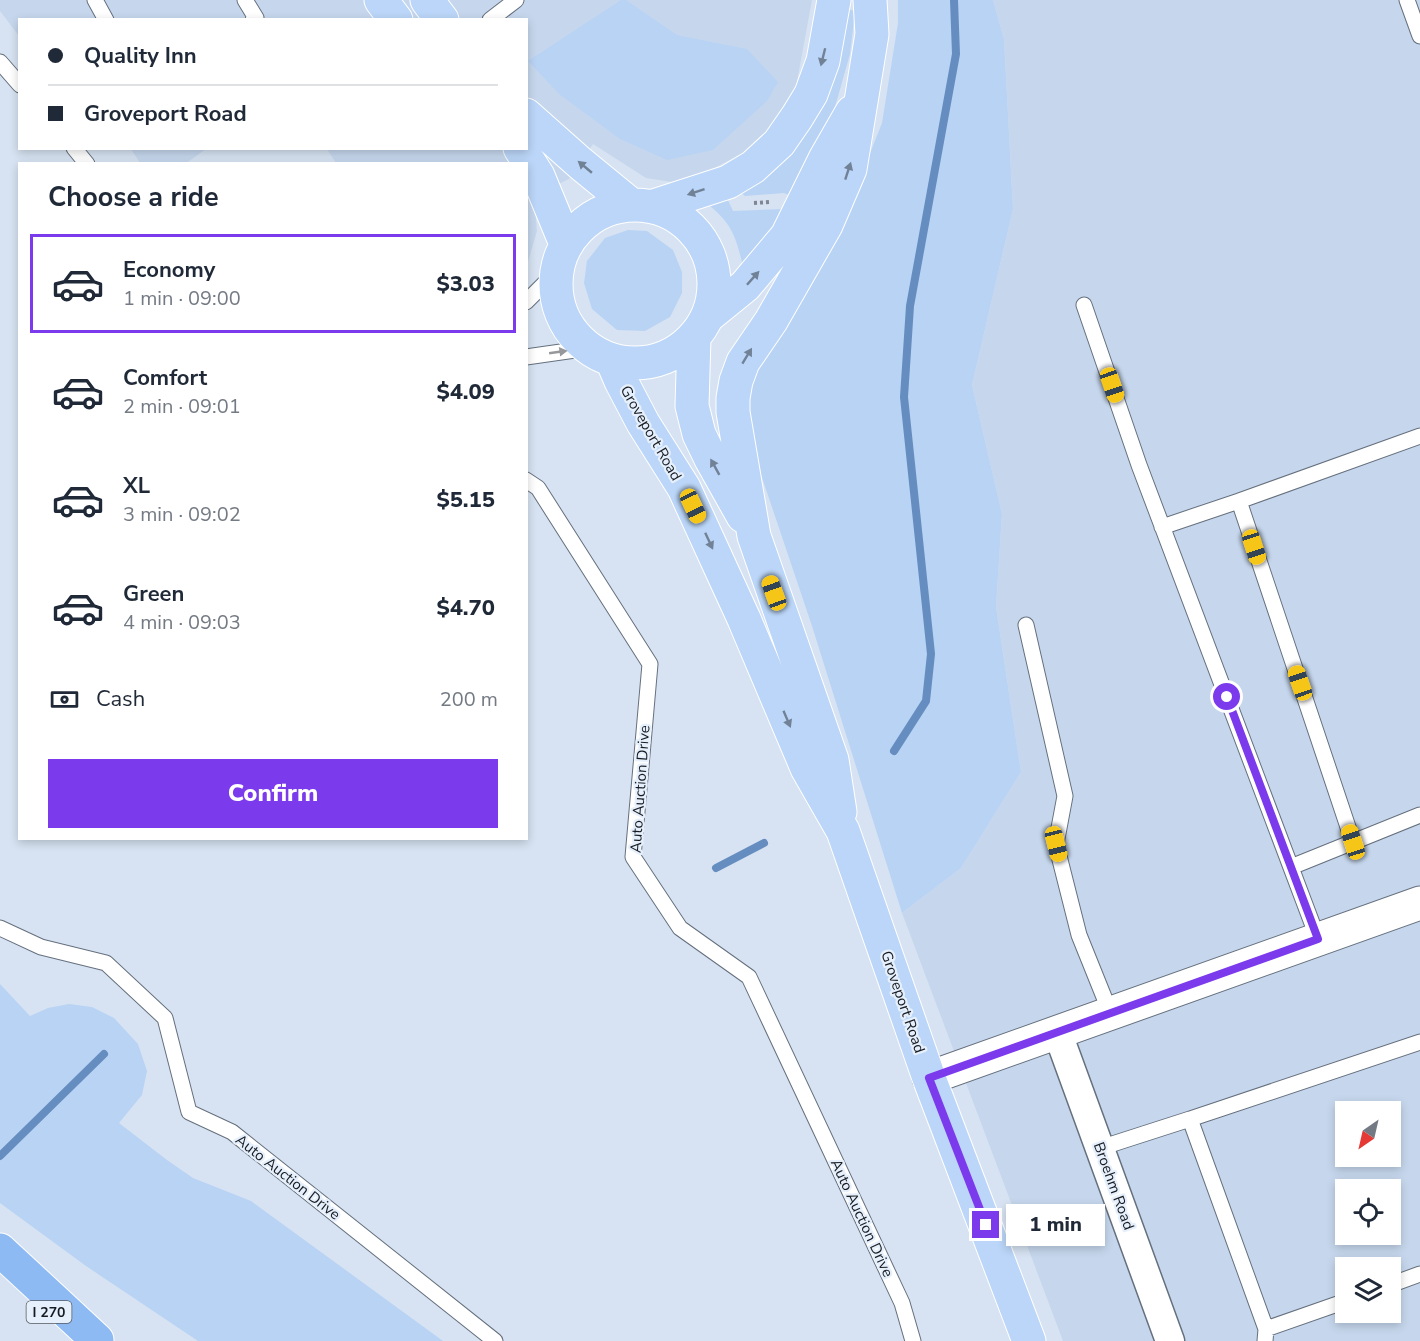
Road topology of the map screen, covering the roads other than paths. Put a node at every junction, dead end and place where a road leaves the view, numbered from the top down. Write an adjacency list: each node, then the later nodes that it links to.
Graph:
1 (95, 0): 9 (lane)
2 (245, 0): 10 (lane)
3 (381, 0): 11 (main road)
4 (427, 0): 12 (main road)
5 (516, 0): 13 (lane)
6 (834, 0): 22 (main road, one-way to 22)
7 (870, 0): 17 (main road, Groveport Road)
8 (1407, 0): 14 (lane)
9 (105, 18)
10 (256, 18)
11 (394, 18)
12 (440, 18)
13 (493, 18)
14 (1420, 36)
15 (0, 62): 16 (lane)
16 (18, 83)
17 (863, 92): 26 (main road, Groveport Road, one-way to 17); 33 (main road, Groveport Road, one-way to 17)
18 (528, 117): 22 (main road, one-way to 18)
19 (76, 150): 21 (lane)
20 (521, 150): 23 (main road)
21 (85, 162)
22 (642, 205): 23 (main road); 26 (main road)
23 (561, 258): 24 (lane); 27 (main road)
24 (528, 299)
25 (1084, 305): 32 (lane)
26 (701, 327): 27 (main road); 33 (main road, Groveport Road, one-way to 26)
27 (601, 354): 28 (lane, one-way to 27); 36 (main road, Groveport Road, one-way to 36)
28 (528, 357)
29 (1420, 436): 31 (lane)
30 (528, 481): 56 (lane, Auto Auction Drive)
31 (1239, 501): 32 (lane); 37 (lane)
32 (1162, 527): 38 (lane)
33 (754, 536): 36 (main road, Groveport Road)
34 (1026, 625): 42 (lane)
35 (1420, 815): 37 (lane)
36 (843, 831): 45 (main road, Groveport Road)
37 (1353, 842): 38 (lane)
38 (1291, 867): 41 (lane)
39 (1420, 903): 41 (street)
40 (0, 928): 55 (lane, Auto Auction Drive)
41 (1318, 939): 42 (street)
42 (1110, 1012): 43 (street)
43 (1057, 1031): 45 (street); 47 (street, Broehm Road)
44 (1420, 1042): 46 (lane)
45 (929, 1078): 57 (main road, Groveport Road)
46 (1190, 1119): 47 (lane); 53 (lane)
47 (1100, 1148): 58 (street, Broehm Road)
48 (0, 1251): 54 (highway)
49 (1420, 1274): 50 (lane)
50 (1401, 1281)
51 (0, 1283): 54 (highway, I 270)
52 (1335, 1306): 53 (lane)
53 (1266, 1335)
54 (98, 1340)
55 (495, 1341)
56 (913, 1341)
57 (1029, 1341)
58 (1170, 1341)

